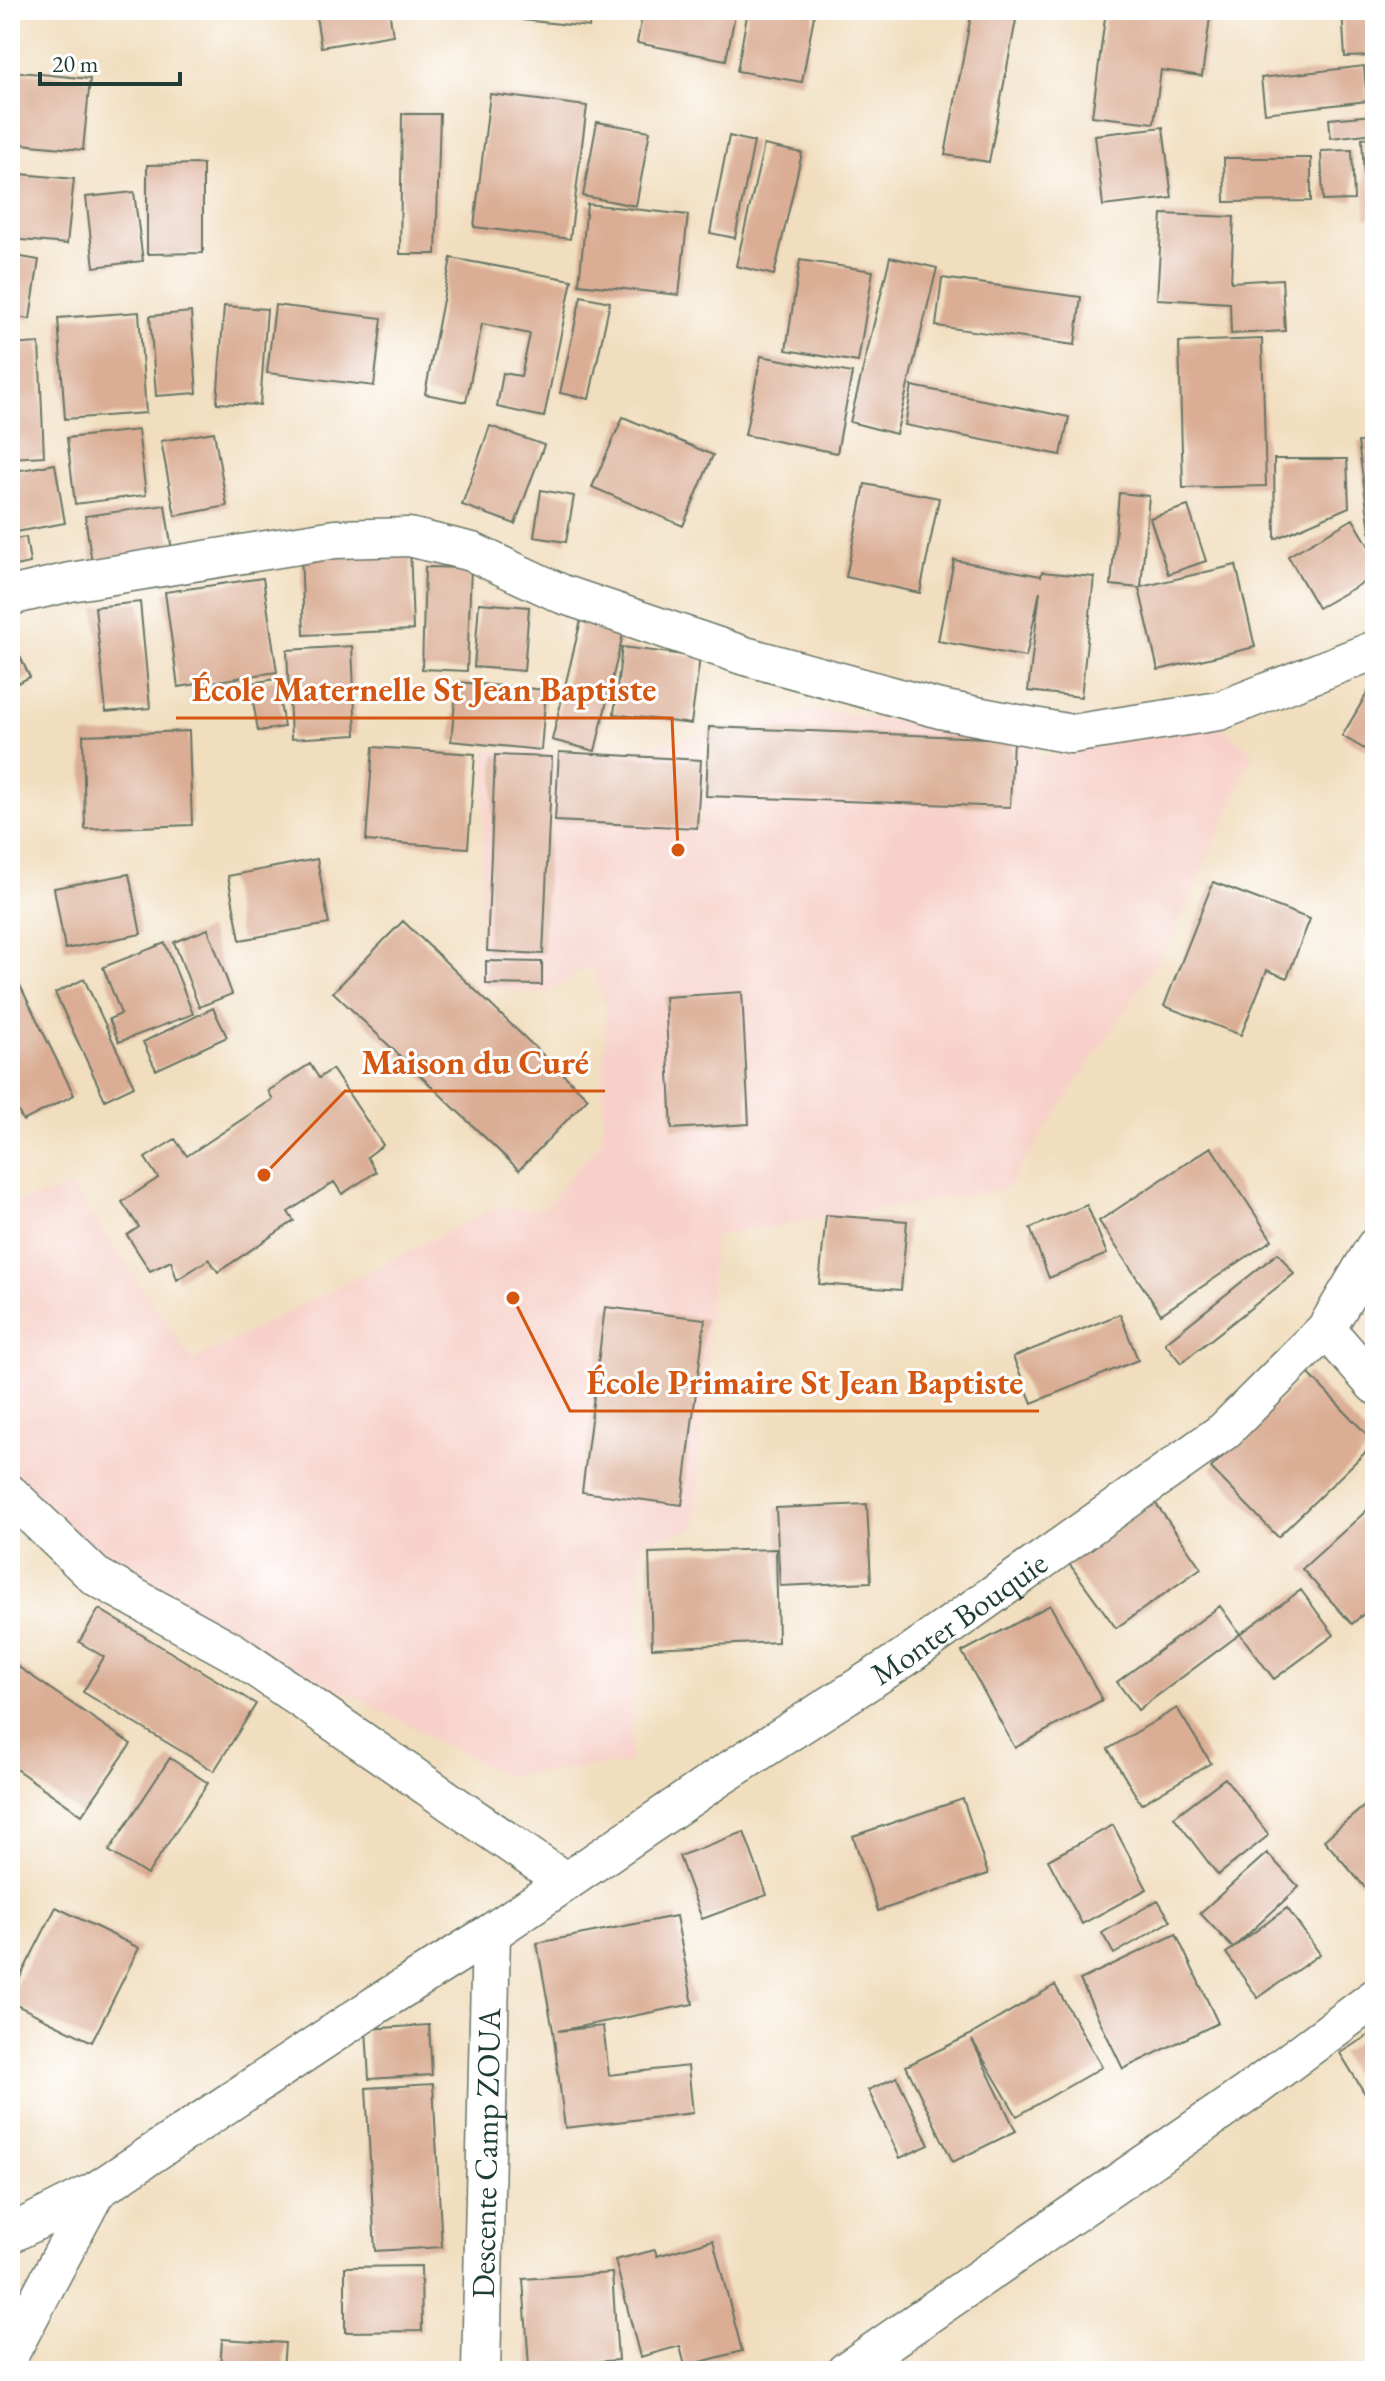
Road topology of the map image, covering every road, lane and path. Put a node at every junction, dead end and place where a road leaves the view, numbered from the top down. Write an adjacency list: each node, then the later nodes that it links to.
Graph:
1 (10, 596): 2 (street)
2 (1375, 650)
3 (1375, 1247): 4 (street, Monter Bouquie)
4 (1326, 1329): 5 (street); 7 (street, Monter Bouquie)
5 (1375, 1385)
6 (10, 1494): 7 (street)
7 (566, 1882): 8 (street, Monter Bouquie)
8 (491, 1933): 10 (street, Monter Bouquie); 13 (street, Descente Camp ZOUA)
9 (1375, 1998): 14 (street)
10 (96, 2191): 11 (street, Monter Bouquie); 12 (street)
11 (10, 2234)
12 (10, 2353)
13 (481, 2371)
14 (846, 2371)

